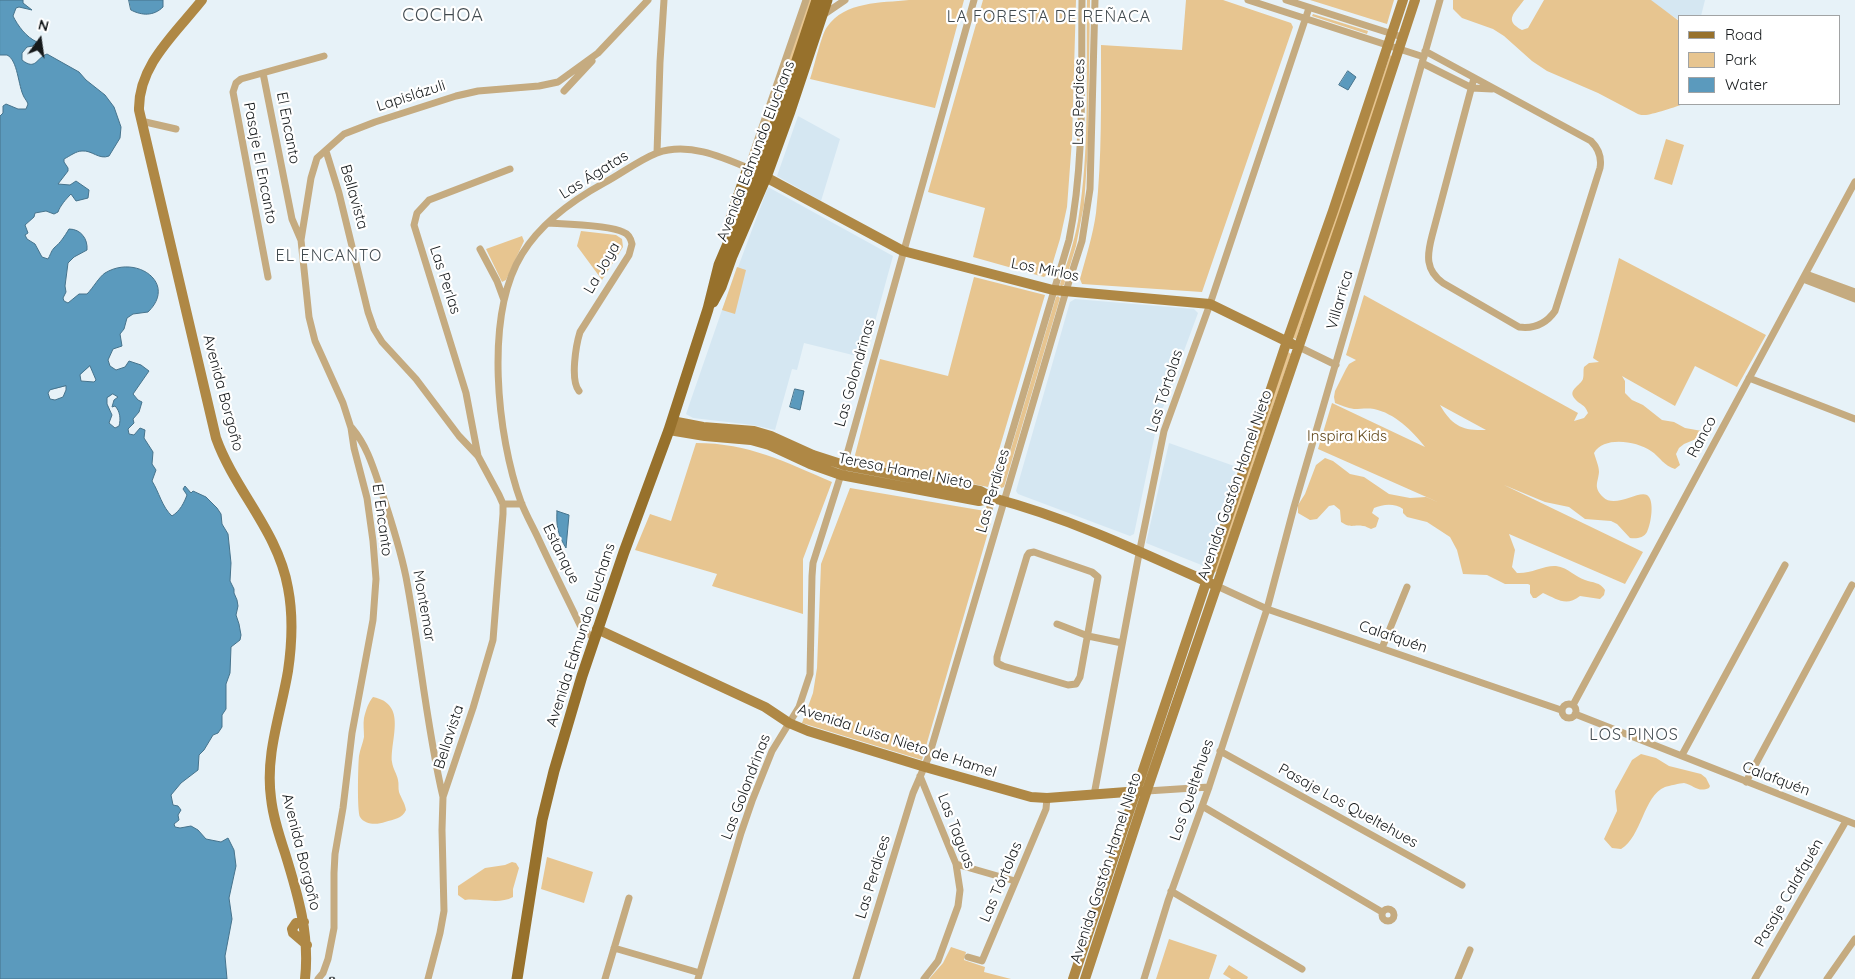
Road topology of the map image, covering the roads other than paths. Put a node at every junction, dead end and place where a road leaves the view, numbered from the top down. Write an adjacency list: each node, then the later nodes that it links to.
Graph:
1 (202, 0): 31 (main road, Avenida Borgoño)
2 (648, 0): 23 (street, Lapislázuli)
3 (664, 0): 34 (street)
4 (806, 0): 36 (street)
5 (817, 0): 36 (main road, Avenida Edmundo Eluchans)
6 (827, 0): 17 (main road, Avenida Edmundo Eluchans)
7 (845, 0): 17 (street)
8 (974, 0): 41 (street, Las Golondrinas)
9 (1082, 0): 44 (street, Las Perdices)
10 (1095, 0): 45 (street, Las Perdices)
11 (1248, 0): 18 (street)
12 (1286, 0): 16 (street)
13 (1403, 0): 19 (main road, Avenida Gastón Hamel Nieto)
14 (1415, 0): 20 (main road, Avenida Gastón Hamel Nieto)
15 (1440, 0): 25 (street, Villarrica)
16 (1309, 8): 18 (street, Las Tórtolas); 19 (street)
17 (821, 17): 36 (main road, Avenida Edmundo Eluchans)
18 (1305, 19): 21 (street); 49 (street, Las Tórtolas)
19 (1391, 34): 20 (street); 21 (main road, Avenida Gastón Hamel Nieto)
20 (1402, 37): 22 (main road, Avenida Gastón Hamel Nieto)
21 (1388, 45): 22 (street); 51 (main road, Avenida Gastón Hamel Nieto)
22 (1398, 49): 25 (street); 52 (main road, Avenida Gastón Hamel Nieto)
23 (598, 53): 30 (street, Lapislázuli); 33 (street, Lapislázuli)
24 (324, 56): 26 (street, Pasaje El Encanto)
25 (1424, 57): 27 (street); 28 (street); 53 (street, Villarrica)
26 (263, 73): 39 (street, El Encanto); 43 (street, Pasaje El Encanto)
27 (1474, 78): 28 (street); 29 (street)
28 (1472, 88): 29 (street); 29 (street)
29 (1495, 89)
30 (564, 92)
31 (141, 121): 32 (street); 107 (main road, Avenida Borgoño)
32 (176, 129)
33 (326, 151): 39 (street, Lapislázuli); 59 (street, Bellavista)
34 (657, 153): 36 (street, Las Ágatas); 38 (street, Las Ágatas)
35 (510, 169): 59 (street, Las Perlas)
36 (757, 172): 41 (main road, Los Mirlos); 50 (main road, Avenida Edmundo Eluchans); 50 (main road, Avenida Edmundo Eluchans)
37 (1855, 182): 42 (street, Ranco)
38 (548, 222): 48 (street, Las Ágatas); 55 (street, La Joya)
39 (301, 240): 58 (street, El Encanto)
40 (480, 249): 48 (street, Las Ágatas)
41 (904, 251): 44 (main road, Los Mirlos); 60 (street, Las Golondrinas)
42 (1804, 276): 46 (street); 47 (street); 54 (street, Ranco)
43 (268, 277)
44 (1053, 290): 45 (main road, Los Mirlos); 61 (street, Las Perdices)
45 (1066, 291): 49 (main road, Los Mirlos); 62 (street, Las Perdices)
46 (1855, 292)
47 (1855, 299)
48 (504, 300): 64 (street, Las Ágatas)
49 (1210, 304): 51 (main road, Los Mirlos); 66 (street, Las Tórtolas)
50 (708, 309): 57 (main road, Avenida Edmundo Eluchans)
51 (1287, 341): 52 (main road, Los Mirlos); 68 (main road, Avenida Gastón Hamel Nieto)
52 (1297, 346): 53 (street, Los Mirlos); 70 (main road, Avenida Gastón Hamel Nieto)
53 (1336, 365): 72 (street, Villarrica)
54 (1750, 378): 56 (street); 78 (street, Ranco)
55 (579, 391)
56 (1855, 419)
57 (670, 425): 60 (main road, Teresa Hamel Nieto); 74 (main road, Avenida Edmundo Eluchans)
58 (352, 428): 90 (street, Montemar); 108 (street, El Encanto)
59 (478, 456): 63 (street, Bellavista)
60 (842, 470): 61 (main road, Teresa Hamel Nieto); 81 (street, Las Golondrinas)
61 (993, 498): 62 (main road, Teresa Hamel Nieto); 65 (street, Las Perdices)
62 (1004, 501): 66 (main road, Teresa Hamel Nieto); 84 (street, Las Perdices)
63 (503, 504): 64 (street); 90 (street, Bellavista)
64 (522, 504): 74 (street, Estanque)
65 (988, 513)
66 (1139, 550): 68 (main road, Teresa Hamel Nieto); 76 (street, Las Tórtolas)
67 (1784, 565): 83 (street)
68 (1206, 582): 70 (main road, Teresa Hamel Nieto); 88 (main road, Avenida Gastón Hamel Nieto)
69 (1852, 585): 85 (street)
70 (1217, 586): 72 (street, Calafquén); 87 (main road, Avenida Gastón Hamel Nieto)
71 (1407, 587): 77 (street)
72 (1267, 609): 77 (street, Calafquén); 82 (street, Los Queltehues)
73 (1057, 624): 75 (street)
74 (596, 634): 81 (main road, Avenida Luisa Nieto de Hamel); 110 (main road, Avenida Edmundo Eluchans)
75 (1088, 636): 75 (street); 76 (street)
76 (1122, 643): 89 (street, Las Tórtolas)
77 (1382, 648): 79 (street, Calafquén)
78 (1573, 706): 79 (street); 80 (street)
79 (1561, 710): 80 (street, Calafquén)
80 (1575, 714): 83 (street, Calafquén)
81 (790, 723): 84 (main road, Avenida Luisa Nieto de Hamel); 106 (street, Las Golondrinas)
82 (1220, 751): 86 (street, Los Queltehues); 97 (street, Pasaje Los Queltehues)
83 (1682, 756): 85 (street, Calafquén)
84 (922, 772): 91 (main road, Avenida Luisa Nieto de Hamel); 95 (street, Las Taguas); 112 (street, Las Perdices)
85 (1746, 782): 93 (street, Calafquén)
86 (1209, 787): 87 (street, Avenida Luisa Nieto de Hamel); 92 (street, Los Queltehues)
87 (1147, 791): 88 (main road, Avenida Luisa Nieto de Hamel); 115 (main road, Avenida Gastón Hamel Nieto)
88 (1136, 792): 89 (main road, Avenida Luisa Nieto de Hamel); 114 (main road, Avenida Gastón Hamel Nieto)
89 (1094, 795): 91 (main road, Avenida Luisa Nieto de Hamel)
90 (443, 797): 109 (street, Bellavista)
91 (1047, 798): 96 (street, Las Tórtolas)
92 (1202, 806): 98 (street, Los Queltehues); 100 (street)
93 (1846, 820): 94 (street, Calafquén); 118 (street, Pasaje Calafquén)
94 (1855, 824)
95 (956, 864): 96 (street); 113 (street, Las Taguas)
96 (1015, 881): 104 (street, Las Tórtolas)
97 (1462, 884)
98 (1172, 891): 105 (street); 116 (street, Los Queltehues)
99 (629, 898): 102 (street)
100 (1382, 912)
101 (1855, 939): 119 (street)
102 (614, 948): 106 (street); 111 (street)
103 (1470, 950): 117 (street)
104 (968, 957)
105 (1302, 969)
106 (699, 976)
107 (306, 979)
108 (318, 979)
109 (428, 979)
110 (517, 979)
111 (605, 979)
112 (856, 979)
113 (924, 979)
114 (1073, 979)
115 (1085, 979)
116 (1144, 979)
117 (1458, 979)
118 (1754, 979)
119 (1827, 979)

